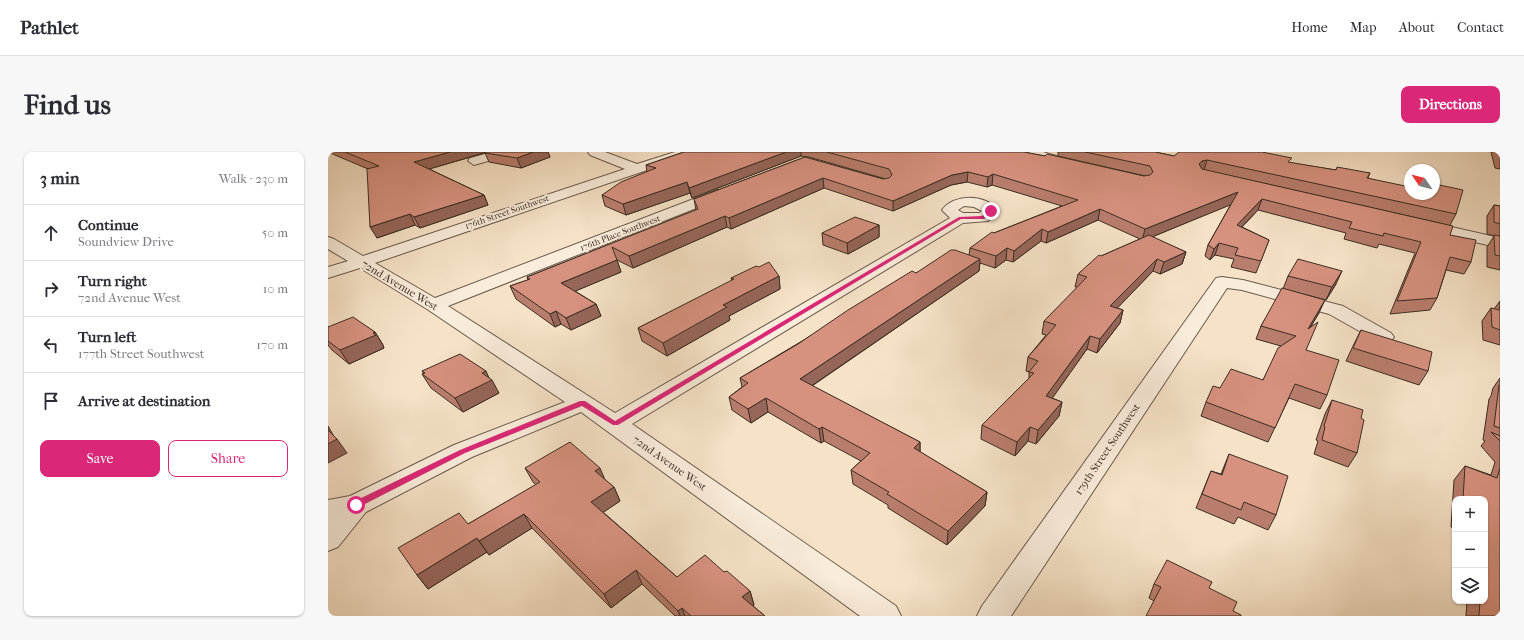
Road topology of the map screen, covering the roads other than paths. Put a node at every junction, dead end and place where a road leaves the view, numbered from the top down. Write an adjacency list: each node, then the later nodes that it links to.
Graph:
1 (506, 152): 5 (street)
2 (594, 152): 7 (street)
3 (687, 152): 7 (street, 176th Street Southwest)
4 (1033, 152): 6 (street)
5 (474, 161)
6 (1077, 166)
7 (637, 169): 13 (street, 176th Street Southwest)
8 (738, 187): 15 (street, 176th Place Southwest)
9 (960, 218): 18 (street)
10 (1409, 222): 12 (street)
11 (328, 242): 13 (street, 72nd Avenue West)
12 (1500, 244)
13 (361, 262): 14 (street, 176th Street Southwest); 15 (street, 72nd Avenue West)
14 (328, 273)
15 (434, 305): 17 (street, 72nd Avenue West)
16 (1384, 337): 23 (street, 179th Street Southwest)
17 (583, 403): 18 (street, 72nd Avenue West); 19 (street)
18 (615, 424): 22 (street, 72nd Avenue West)
19 (356, 505): 20 (street); 21 (street)
20 (328, 512)
21 (328, 539)
22 (885, 616)
23 (993, 616)

